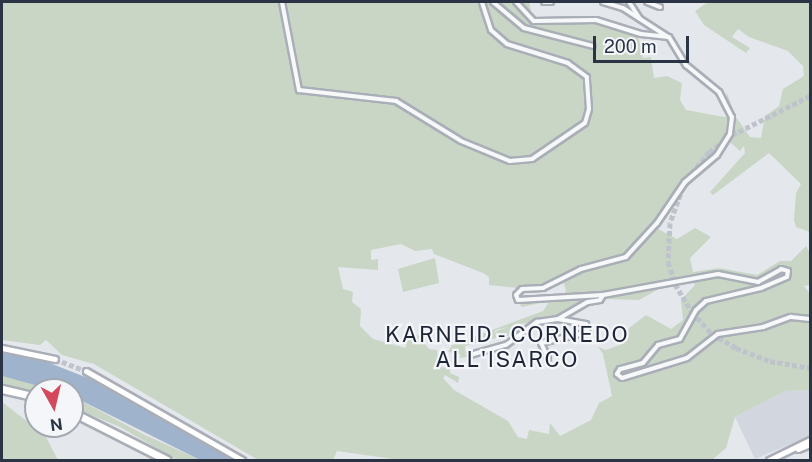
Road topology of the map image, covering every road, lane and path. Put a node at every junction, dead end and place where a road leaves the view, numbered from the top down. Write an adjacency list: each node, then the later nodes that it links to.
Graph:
1 (282, 2): 2 (street)
2 (482, 2)
3 (493, 2): 13 (street)
4 (516, 2): 12 (street)
5 (544, 2): 6 (street)
6 (551, 2)
7 (603, 2): 11 (street)
8 (629, 2): 11 (street)
9 (648, 2): 10 (street)
10 (660, 7)
11 (641, 20): 12 (street)
12 (669, 37): 14 (street)
13 (593, 46)
14 (603, 295): 15 (street); 16 (street)
15 (558, 319): 18 (street); 19 (street)
16 (810, 319)
17 (2, 348): 20 (main road)
18 (470, 355)
19 (548, 358)
20 (55, 359)
21 (86, 371): 30 (main road)
22 (2, 391): 23 (highway)
23 (24, 397)
24 (84, 420): 28 (highway)
25 (84, 420): 29 (highway)
26 (810, 440): 31 (main road)
27 (810, 446): 31 (main road)
28 (158, 460)
29 (167, 460)
30 (242, 460)
31 (768, 460)

